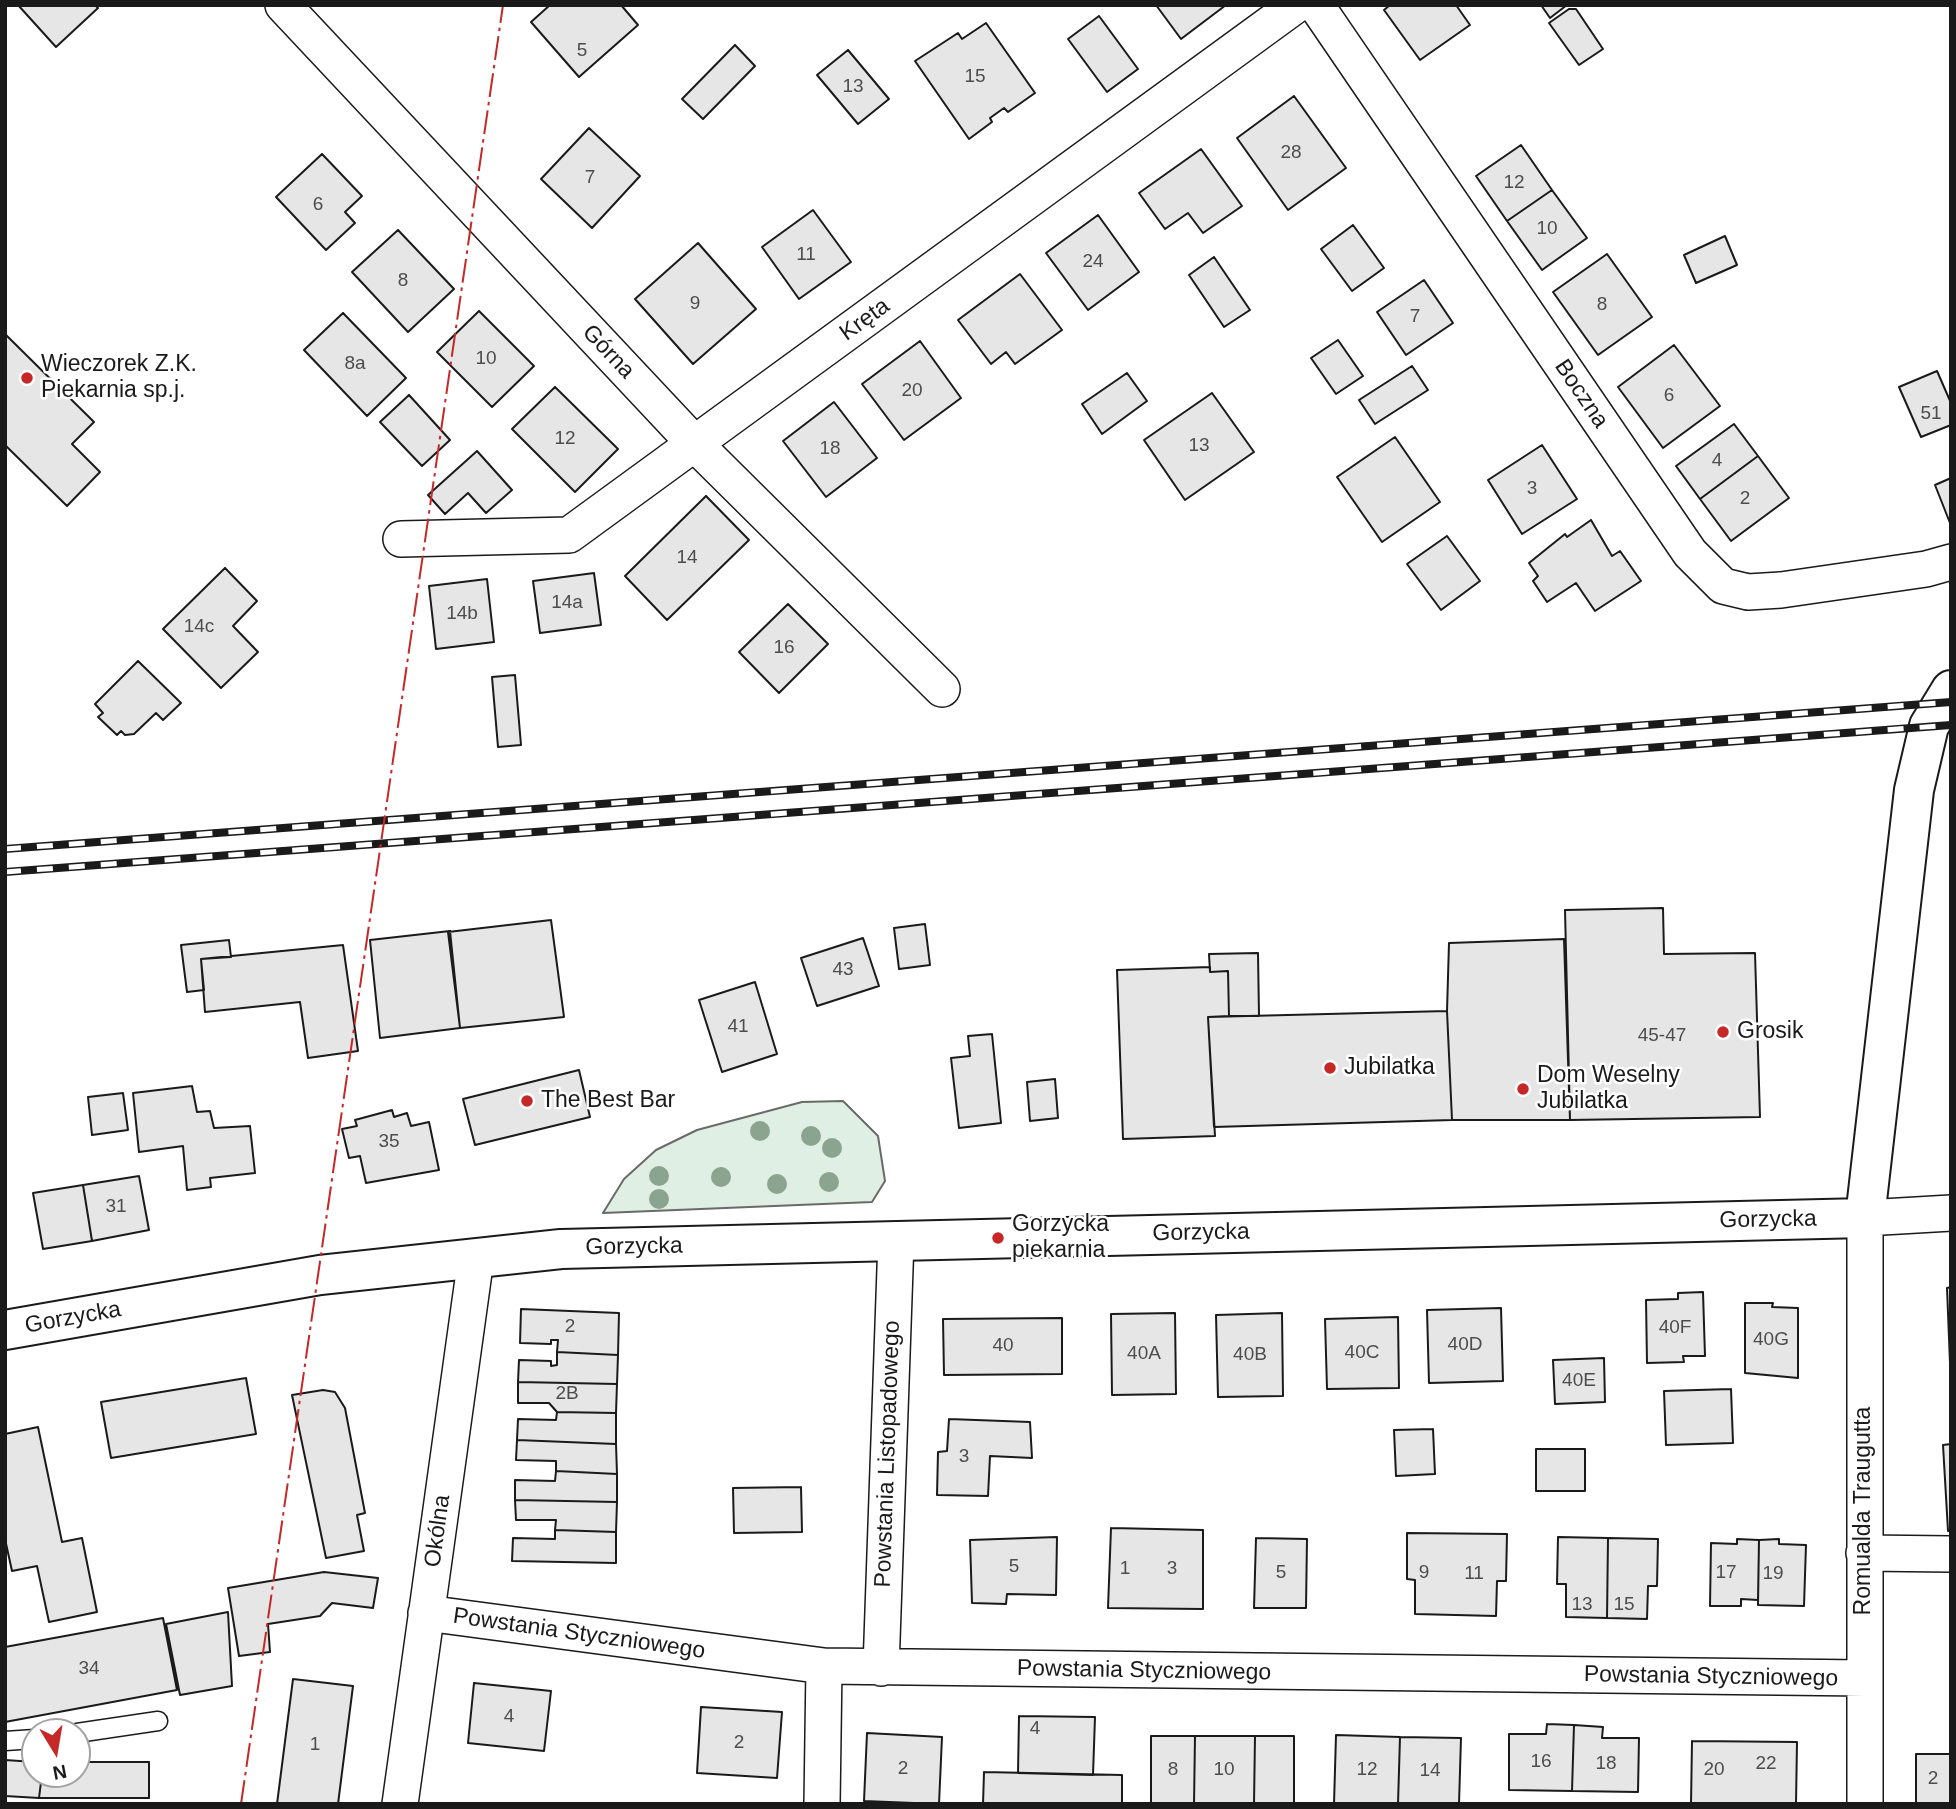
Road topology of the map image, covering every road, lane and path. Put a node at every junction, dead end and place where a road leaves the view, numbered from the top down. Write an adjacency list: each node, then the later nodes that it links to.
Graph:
1 (283, 5): 4 (street, Górna)
2 (1296, 5): 4 (street, Kręta)
3 (1316, 5): 6 (street, Boczna)
4 (695, 444): 5 (street, Kręta); 7 (street, Górna)
5 (401, 539)
6 (1951, 562)
7 (942, 689)
8 (1951, 690): 10 (street)
9 (1951, 1213): 10 (street)
10 (1865, 1218): 11 (street, Gorzycka); 14 (street, Romualda Traugutta)
11 (896, 1240): 12 (street, Gorzycka); 18 (street, Powstania Listopadowego)
12 (476, 1258): 13 (street, Gorzycka); 16 (street, Okólna)
13 (5, 1330)
14 (1864, 1553): 15 (street); 19 (street, Romualda Traugutta)
15 (1951, 1554)
16 (426, 1614): 17 (street, Powstania Styczniowego); 22 (street, Okólna)
17 (824, 1666): 18 (street, Powstania Styczniowego); 23 (street)
18 (881, 1668): 19 (street, Powstania Styczniowego)
19 (1865, 1678): 24 (street, Romualda Traugutta)
20 (159, 1721): 21 (lane)
21 (91, 1731)
22 (400, 1804)
23 (822, 1804)
24 (1865, 1804)

